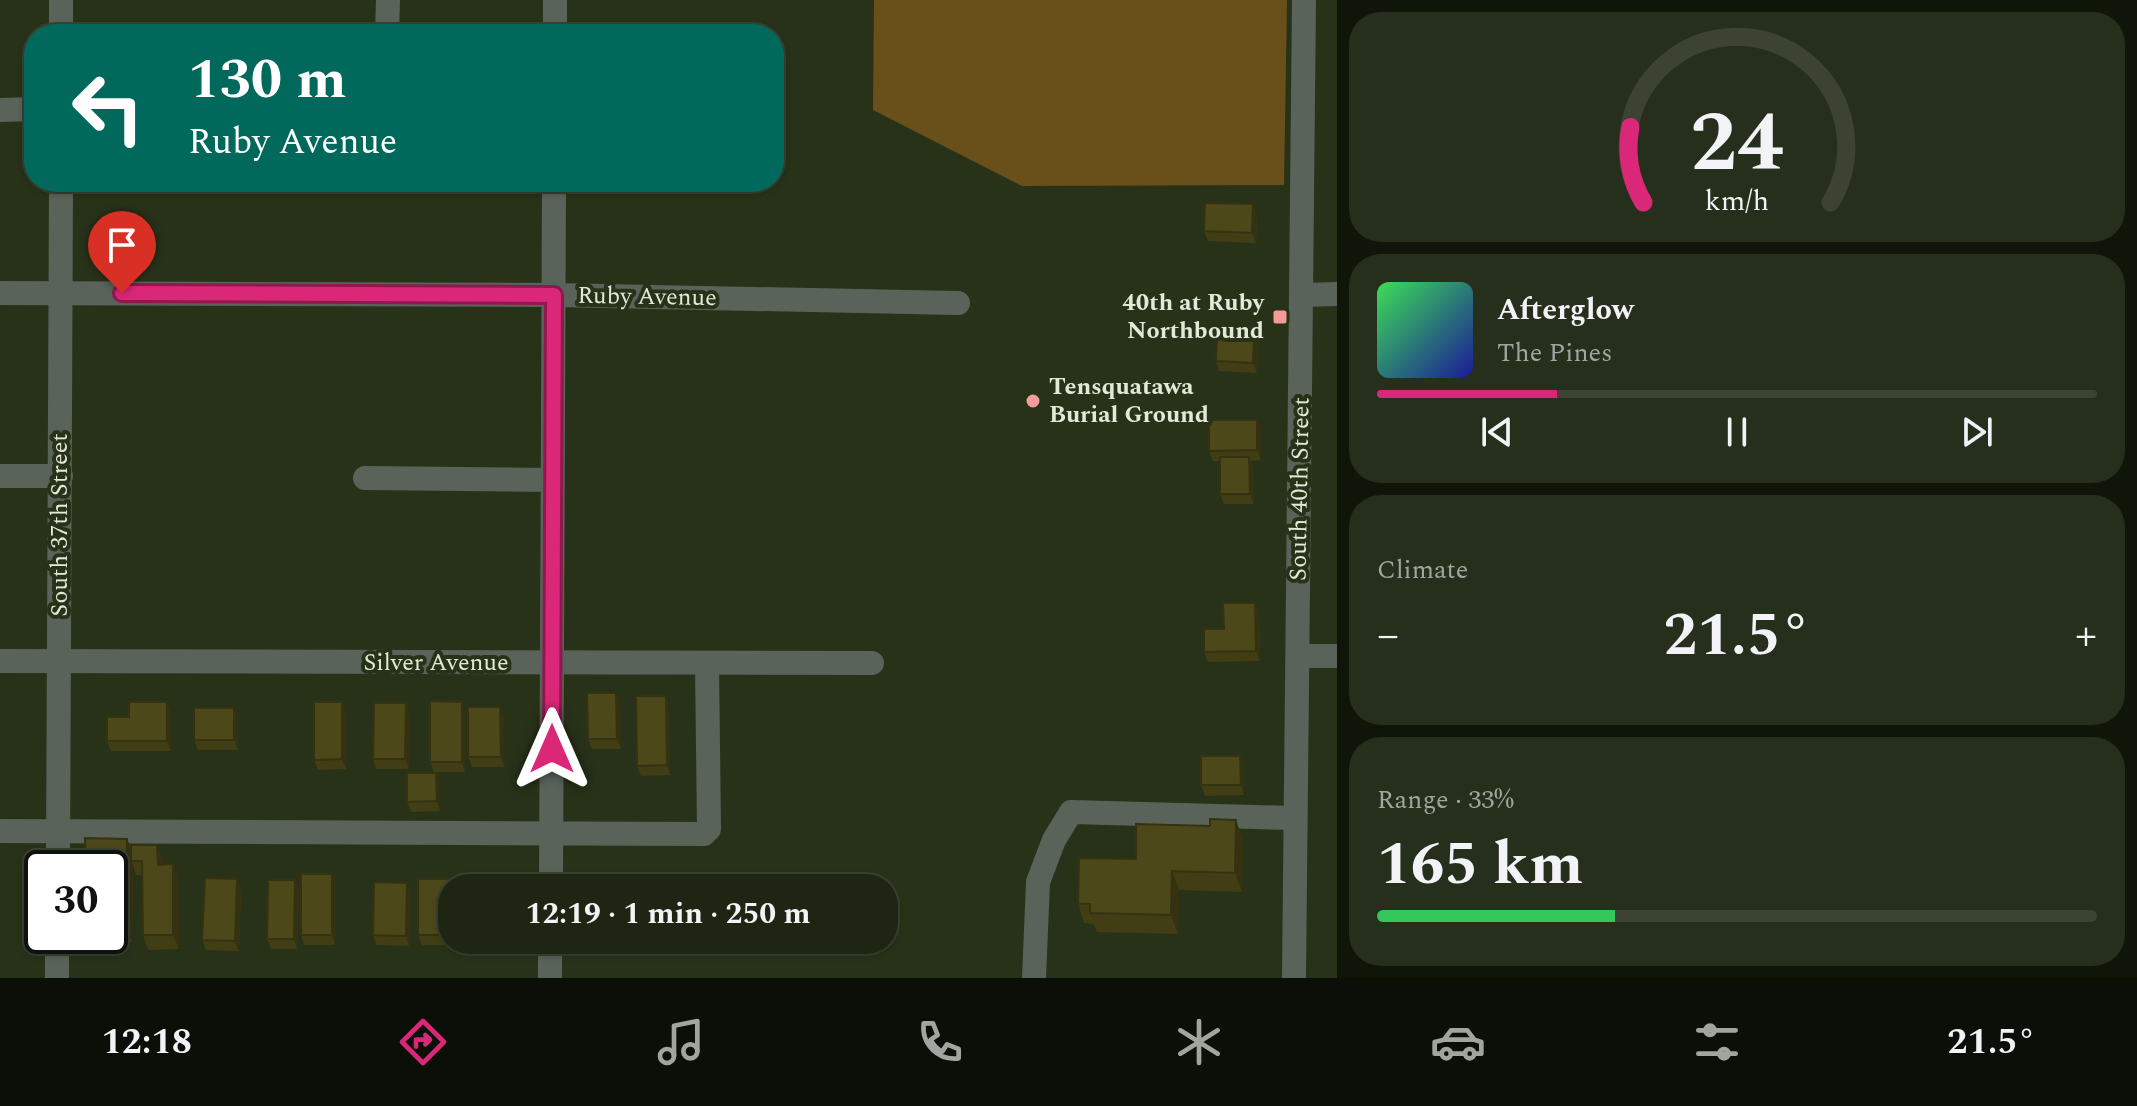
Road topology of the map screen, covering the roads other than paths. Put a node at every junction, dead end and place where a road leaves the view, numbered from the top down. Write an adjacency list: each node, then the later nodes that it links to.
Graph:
1 (61, 0): 5 (street)
2 (388, 0): 6 (street)
3 (555, 0): 7 (street)
4 (1304, 0): 16 (street, South 40th Street)
5 (61, 24)
6 (387, 24)
7 (555, 24)
8 (24, 109): 9 (street)
9 (0, 110)
10 (61, 192): 13 (street, South 37th Street)
11 (554, 192): 15 (street)
12 (0, 293): 13 (street, Ruby Avenue)
13 (60, 293): 15 (street, Ruby Avenue); 19 (street, South 37th Street)
14 (1337, 294): 16 (street)
15 (554, 295): 17 (street, Ruby Avenue); 21 (street)
16 (1304, 295): 22 (street, South 40th Street)
17 (958, 303)
18 (0, 476): 19 (street)
19 (61, 476): 25 (street, South 37th Street)
20 (365, 478): 21 (street)
21 (552, 480): 26 (street)
22 (1298, 656): 23 (street); 29 (street, South 40th Street)
23 (1337, 656)
24 (0, 661): 25 (street, Silver Avenue)
25 (59, 661): 26 (street, Silver Avenue); 31 (street, South 37th Street)
26 (552, 663): 27 (street, Silver Avenue); 32 (street)
27 (707, 663): 28 (street, Silver Avenue); 32 (street)
28 (872, 663)
29 (1293, 818): 39 (street); 40 (street, South 40th Street)
30 (0, 831): 31 (street)
31 (58, 831): 32 (street); 33 (street, South 37th Street)
32 (551, 836): 34 (street)
33 (58, 850)
34 (551, 874)
35 (57, 954): 37 (street)
36 (550, 954): 38 (street)
37 (57, 978)
38 (550, 978)
39 (1034, 978)
40 (1294, 978)

